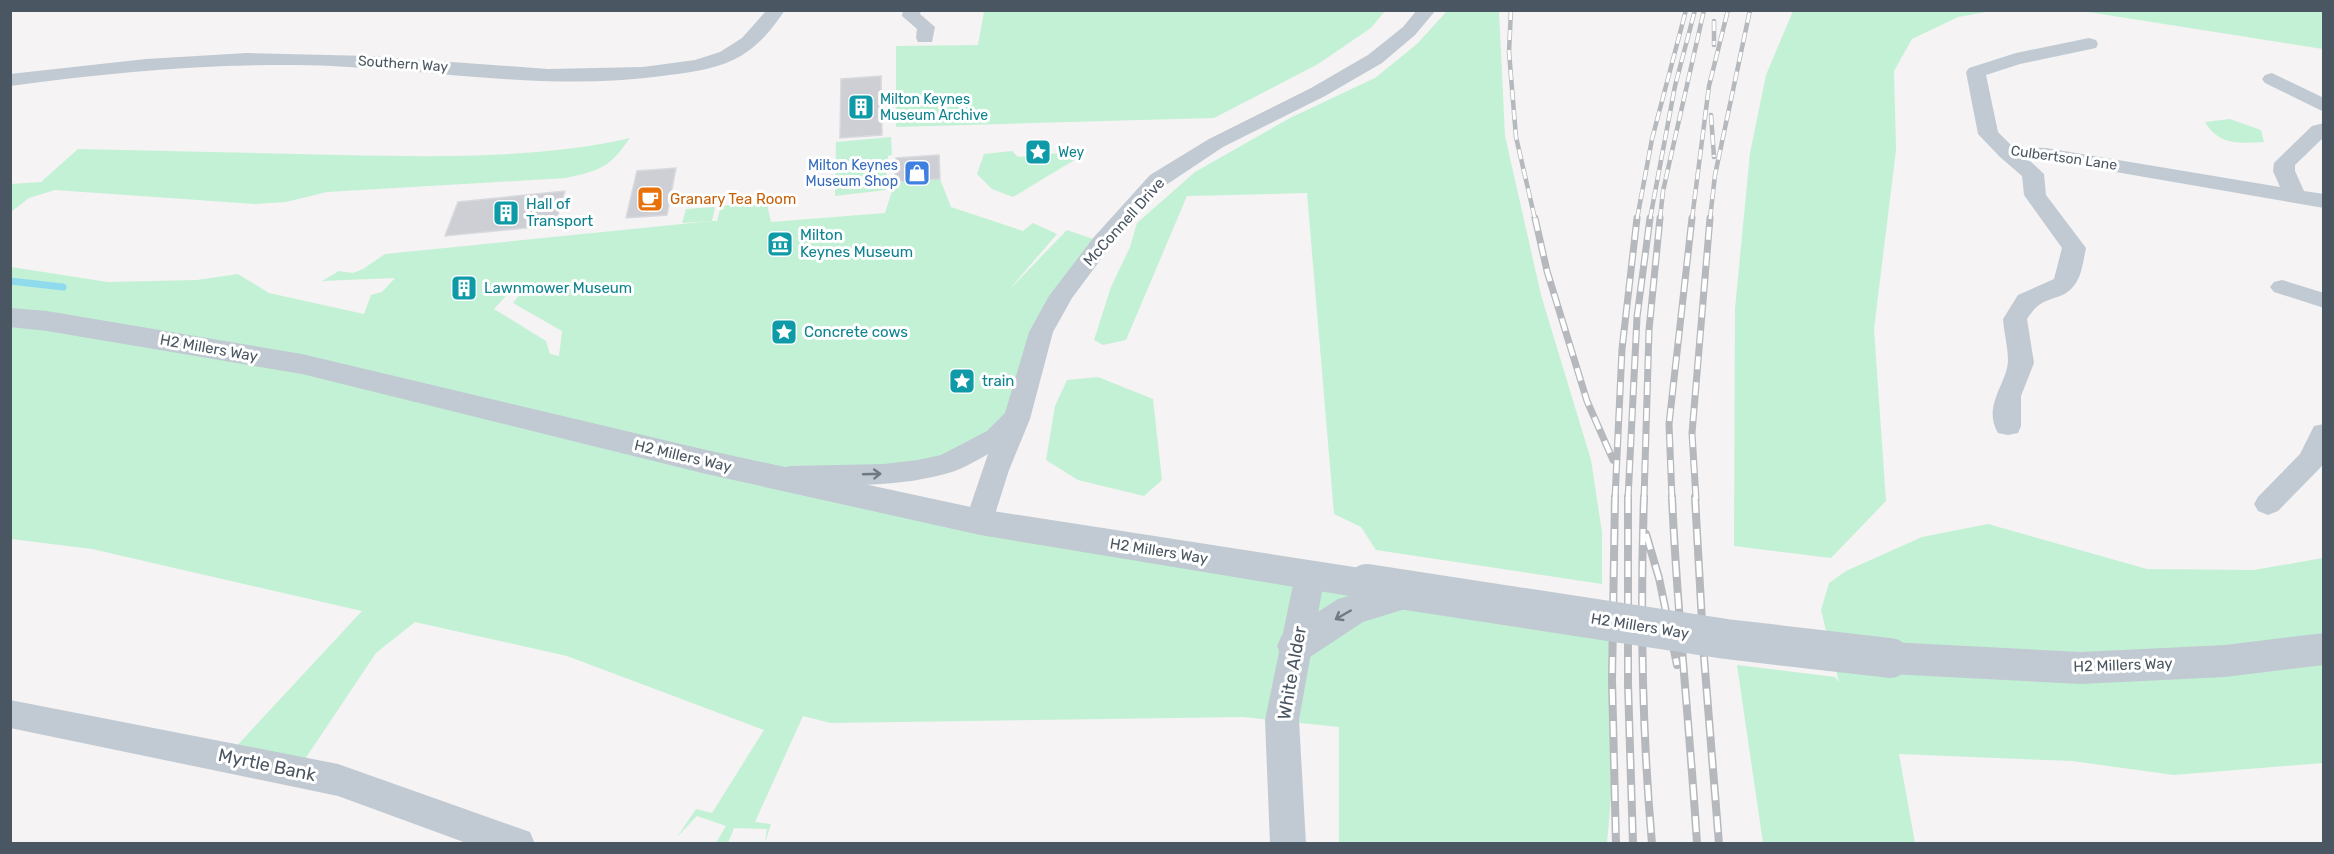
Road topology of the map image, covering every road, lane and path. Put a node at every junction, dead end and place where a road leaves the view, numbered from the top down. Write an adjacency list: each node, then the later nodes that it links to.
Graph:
1 (777, 10): 7 (street, Southern Way)
2 (912, 10): 4 (street)
3 (1427, 10): 16 (street, McConnell Drive)
4 (925, 38)
5 (2089, 44): 10 (street, Culbertson Lane)
6 (2272, 79): 8 (street)
7 (10, 80)
8 (2324, 106)
9 (2324, 129): 11 (street)
10 (2007, 153): 11 (street, Culbertson Lane); 17 (street)
11 (2295, 196): 12 (street, Culbertson Lane)
12 (2324, 201)
13 (2282, 287): 14 (street)
14 (2324, 301)
15 (10, 318): 19 (street, H2 Millers Way)
16 (1019, 412): 19 (street, one-way to 16); 21 (street, McConnell Drive)
17 (2008, 426)
18 (2324, 433): 20 (street)
19 (771, 476): 21 (street, H2 Millers Way)
20 (2268, 504)
21 (980, 522): 22 (street, H2 Millers Way)
22 (1310, 575): 23 (street, H2 Millers Way, bridge); 24 (street, White Alder)
23 (1418, 592): 24 (street, one-way to 24); 25 (street, H2 Millers Way, bridge)
24 (1296, 646): 28 (street, White Alder)
25 (2324, 649)
26 (10, 714): 27 (street, Myrtle Bank)
27 (517, 843)
28 (1288, 843)

